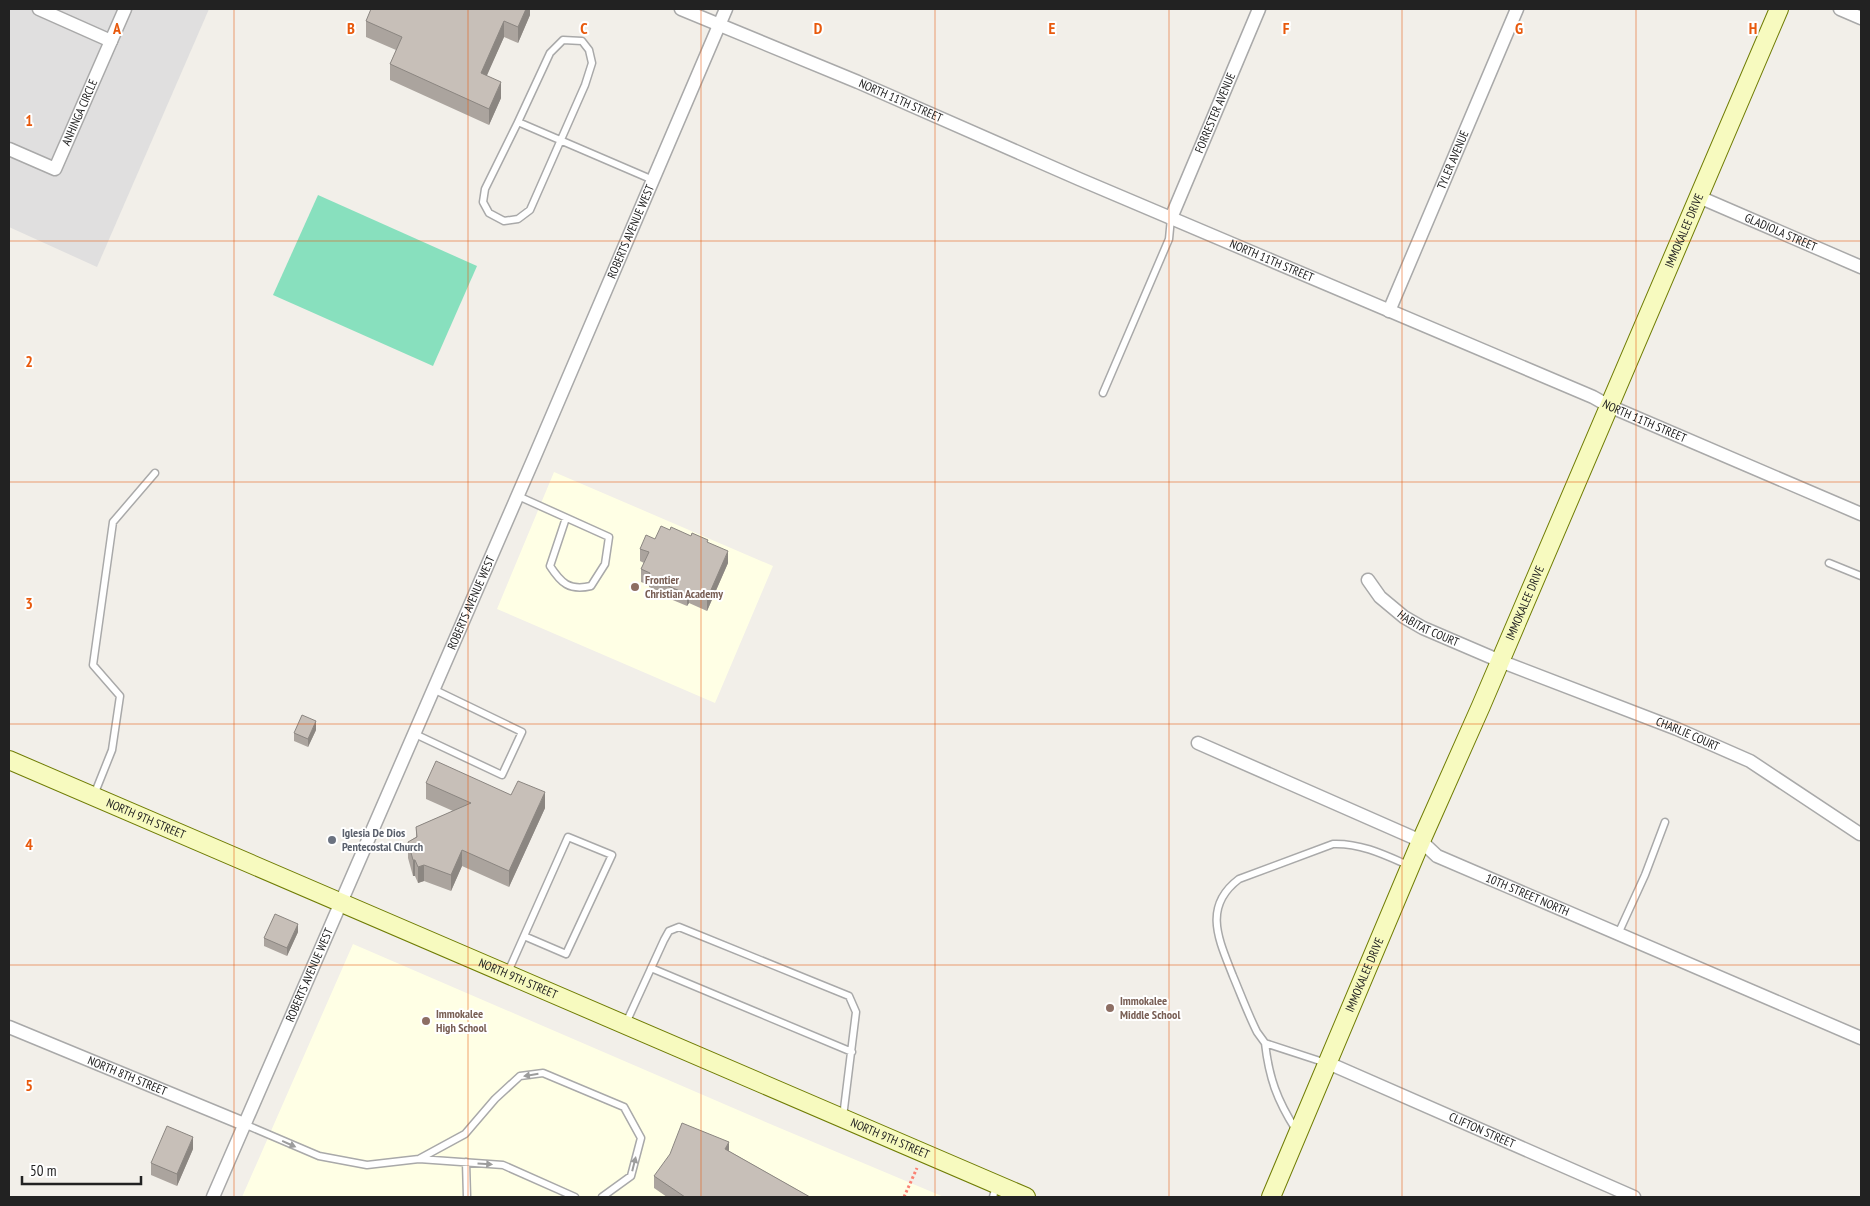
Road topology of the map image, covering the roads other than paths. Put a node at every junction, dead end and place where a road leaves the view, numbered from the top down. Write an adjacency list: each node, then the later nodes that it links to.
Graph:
1 (39, 9): 11 (street)
2 (125, 9): 11 (street, ANHINGA CIRCLE)
3 (681, 9): 10 (street, NORTH 11TH STREET)
4 (726, 9): 10 (street, ROBERTS AVENUE WEST)
5 (1260, 9): 17 (street, FORRESTER AVENUE)
6 (1518, 9): 19 (street, TYLER AVENUE)
7 (1779, 9): 16 (street, IMMOKALEE DRIVE)
8 (1840, 9): 9 (street)
9 (1861, 18)
10 (719, 25): 15 (street, ROBERTS AVENUE WEST); 17 (street, NORTH 11TH STREET)
11 (111, 41): 14 (street, ANHINGA CIRCLE)
12 (518, 122): 13 (lane); 13 (lane); 13 (lane)
13 (561, 140): 15 (lane)
14 (9, 149)
15 (653, 180): 23 (street, ROBERTS AVENUE WEST)
16 (1699, 197): 18 (street, GLADIOLA STREET); 21 (street, IMMOKALEE DRIVE)
17 (1171, 218): 19 (street, NORTH 11TH STREET); 20 (lane)
18 (1861, 267)
19 (1389, 311): 21 (street, NORTH 11TH STREET)
20 (1102, 393)
21 (1609, 406): 24 (street, NORTH 11TH STREET); 29 (street, IMMOKALEE DRIVE)
22 (155, 473): 34 (lane)
23 (518, 496): 25 (lane); 30 (street, ROBERTS AVENUE WEST)
24 (1861, 514)
25 (566, 518): 25 (lane)
26 (1829, 563): 27 (lane)
27 (1861, 576)
28 (1368, 580): 29 (street, HABITAT COURT)
29 (1500, 661): 36 (street, CHARLIE COURT); 37 (street, IMMOKALEE DRIVE)
30 (433, 690): 31 (street, ROBERTS AVENUE WEST); 31 (lane)
31 (415, 734): 39 (street, ROBERTS AVENUE WEST)
32 (1198, 743): 37 (street, 10TH STREET NORTH)
33 (9, 760): 34 (street, NORTH 9TH STREET)
34 (94, 796): 39 (street, NORTH 9TH STREET)
35 (1665, 822): 40 (lane)
36 (1860, 834)
37 (1421, 841): 38 (street, IMMOKALEE DRIVE); 40 (street, 10TH STREET NORTH)
38 (1411, 866): 47 (lane); 49 (street, IMMOKALEE DRIVE)
39 (340, 903): 43 (street, NORTH 9TH STREET); 51 (street, ROBERTS AVENUE WEST)
40 (1618, 934): 46 (street, 10TH STREET NORTH)
41 (524, 936): 41 (lane); 43 (lane)
42 (651, 968): 44 (lane); 48 (lane); 48 (lane)
43 (508, 973): 44 (street, NORTH 9TH STREET)
44 (625, 1024): 50 (street, NORTH 9TH STREET)
45 (9, 1027): 51 (street, NORTH 8TH STREET)
46 (1861, 1038)
47 (1265, 1043): 49 (lane); 52 (lane)
48 (852, 1052): 50 (lane)
49 (1328, 1064): 52 (street, IMMOKALEE DRIVE); 62 (street, CLIFTON STREET)
50 (843, 1118): 55 (street, NORTH 9TH STREET)
51 (244, 1124): 53 (lane, one-way to 53); 56 (street, ROBERTS AVENUE WEST)
52 (1298, 1133): 61 (street, IMMOKALEE DRIVE)
53 (419, 1159): 54 (lane); 59 (lane, one-way to 53)
54 (466, 1162): 57 (lane); 58 (lane, one-way to 58)
55 (995, 1191): 60 (street, NORTH 9TH STREET)
56 (213, 1197)
57 (468, 1197)
58 (576, 1197)
59 (602, 1197)
60 (1026, 1197)
61 (1271, 1197)
62 (1634, 1197)

